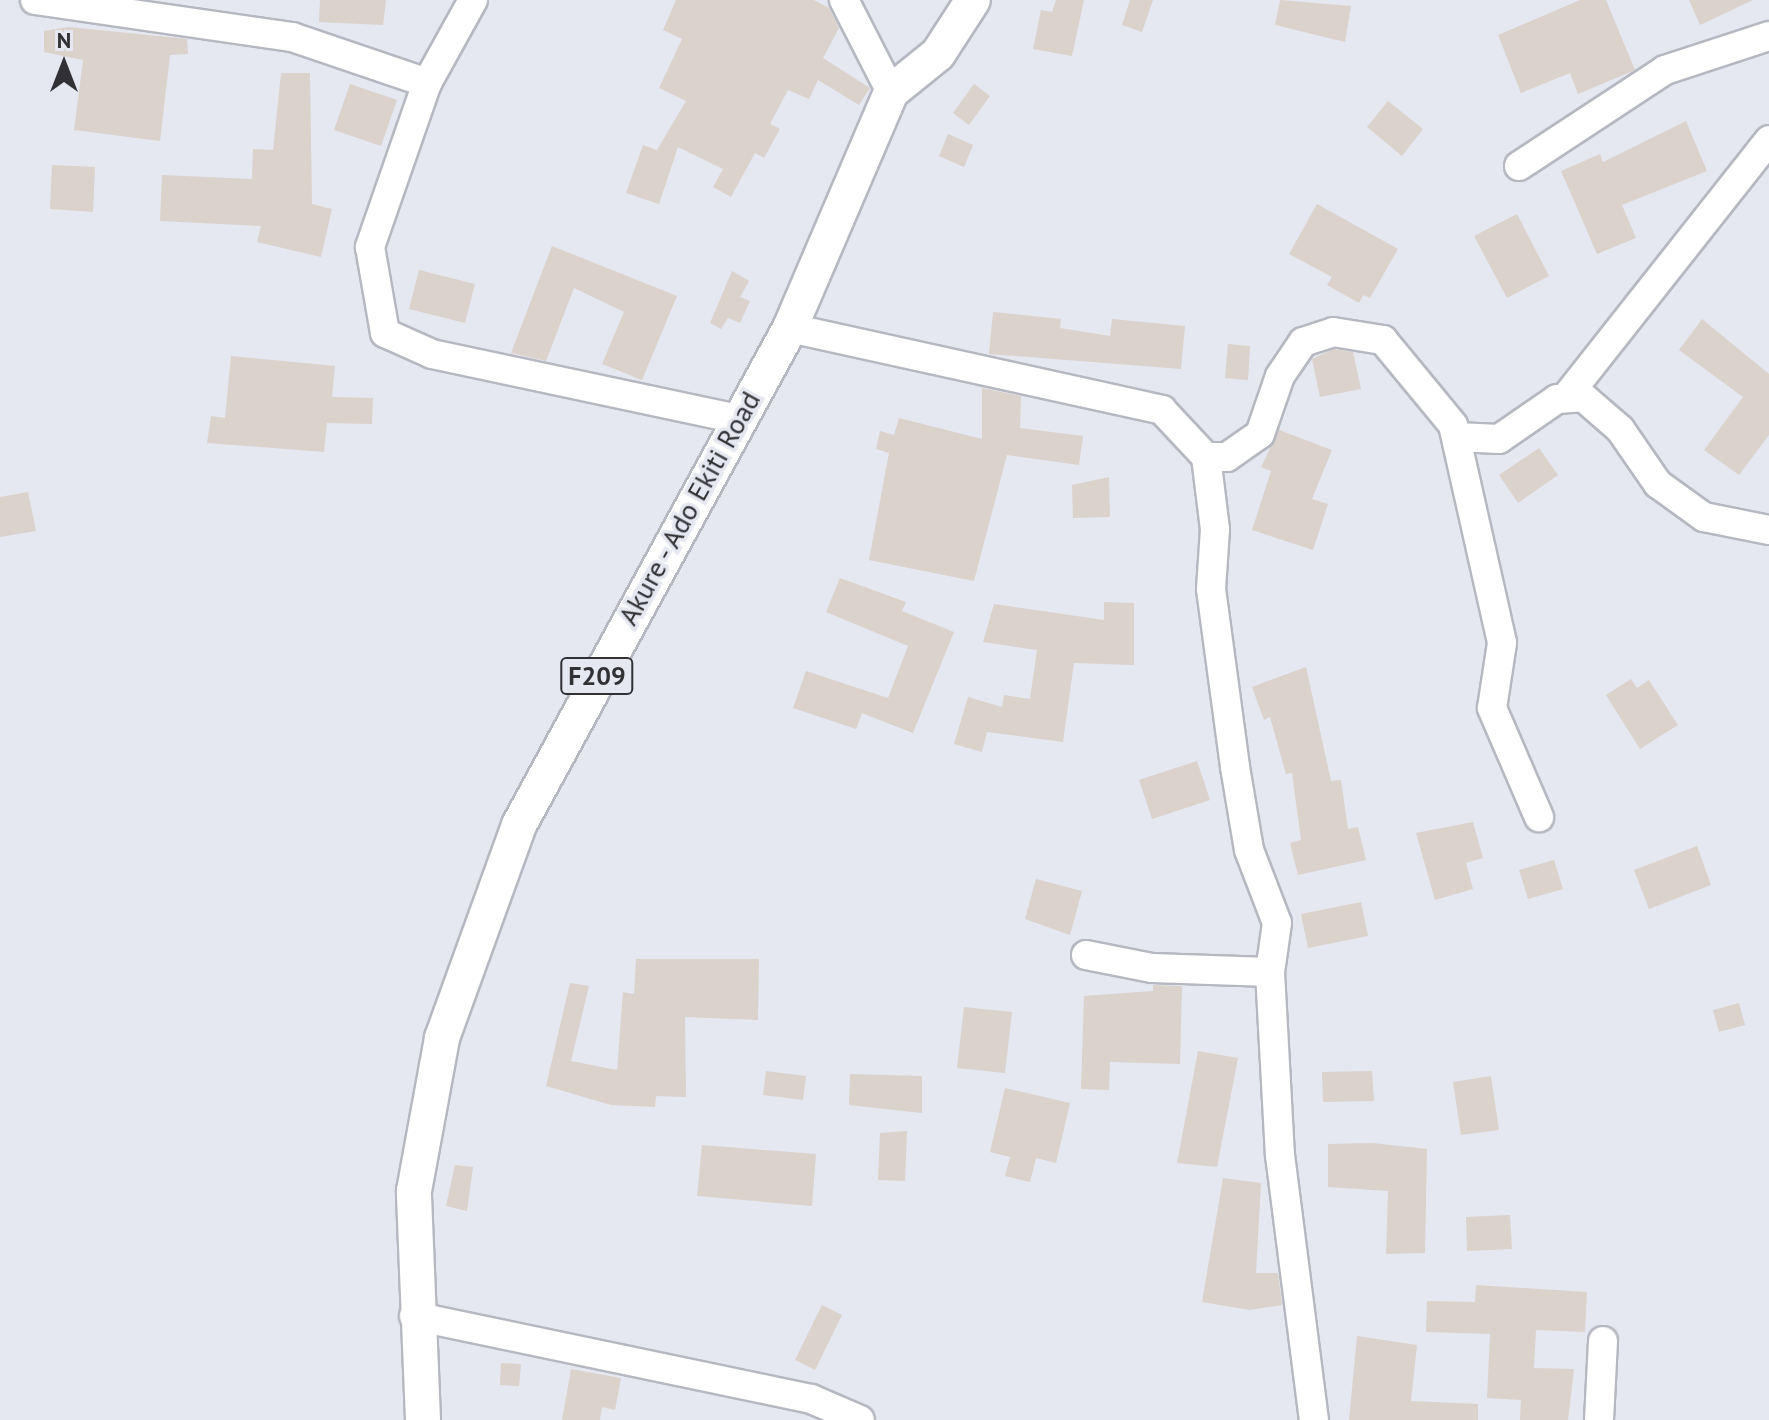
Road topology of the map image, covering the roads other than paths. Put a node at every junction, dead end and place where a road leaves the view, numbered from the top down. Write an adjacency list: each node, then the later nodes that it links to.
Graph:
1 (35, 0): 6 (street)
2 (473, 0): 6 (street)
3 (844, 0): 7 (street)
4 (973, 0): 7 (main road, Akure - Ado Ekiti Road / F209)
5 (1769, 36): 9 (street)
6 (427, 83): 12 (street)
7 (891, 92): 10 (main road, Akure - Ado Ekiti Road / F209)
8 (1769, 140): 11 (street)
9 (1519, 166)
10 (790, 328): 12 (main road, Akure - Ado Ekiti Road / F209); 14 (street)
11 (1567, 396): 13 (street); 15 (street)
12 (738, 419): 19 (main road, Akure - Ado Ekiti Road / F209)
13 (1457, 437): 14 (street); 16 (street)
14 (1206, 457): 18 (street)
15 (1769, 530)
16 (1539, 817)
17 (1086, 955): 18 (street)
18 (1270, 972): 23 (street)
19 (414, 1316): 21 (main road, Akure - Ado Ekiti Road / F209); 22 (street)
20 (1603, 1341): 24 (street)
21 (423, 1420)
22 (860, 1420)
23 (1314, 1420)
24 (1599, 1420)

